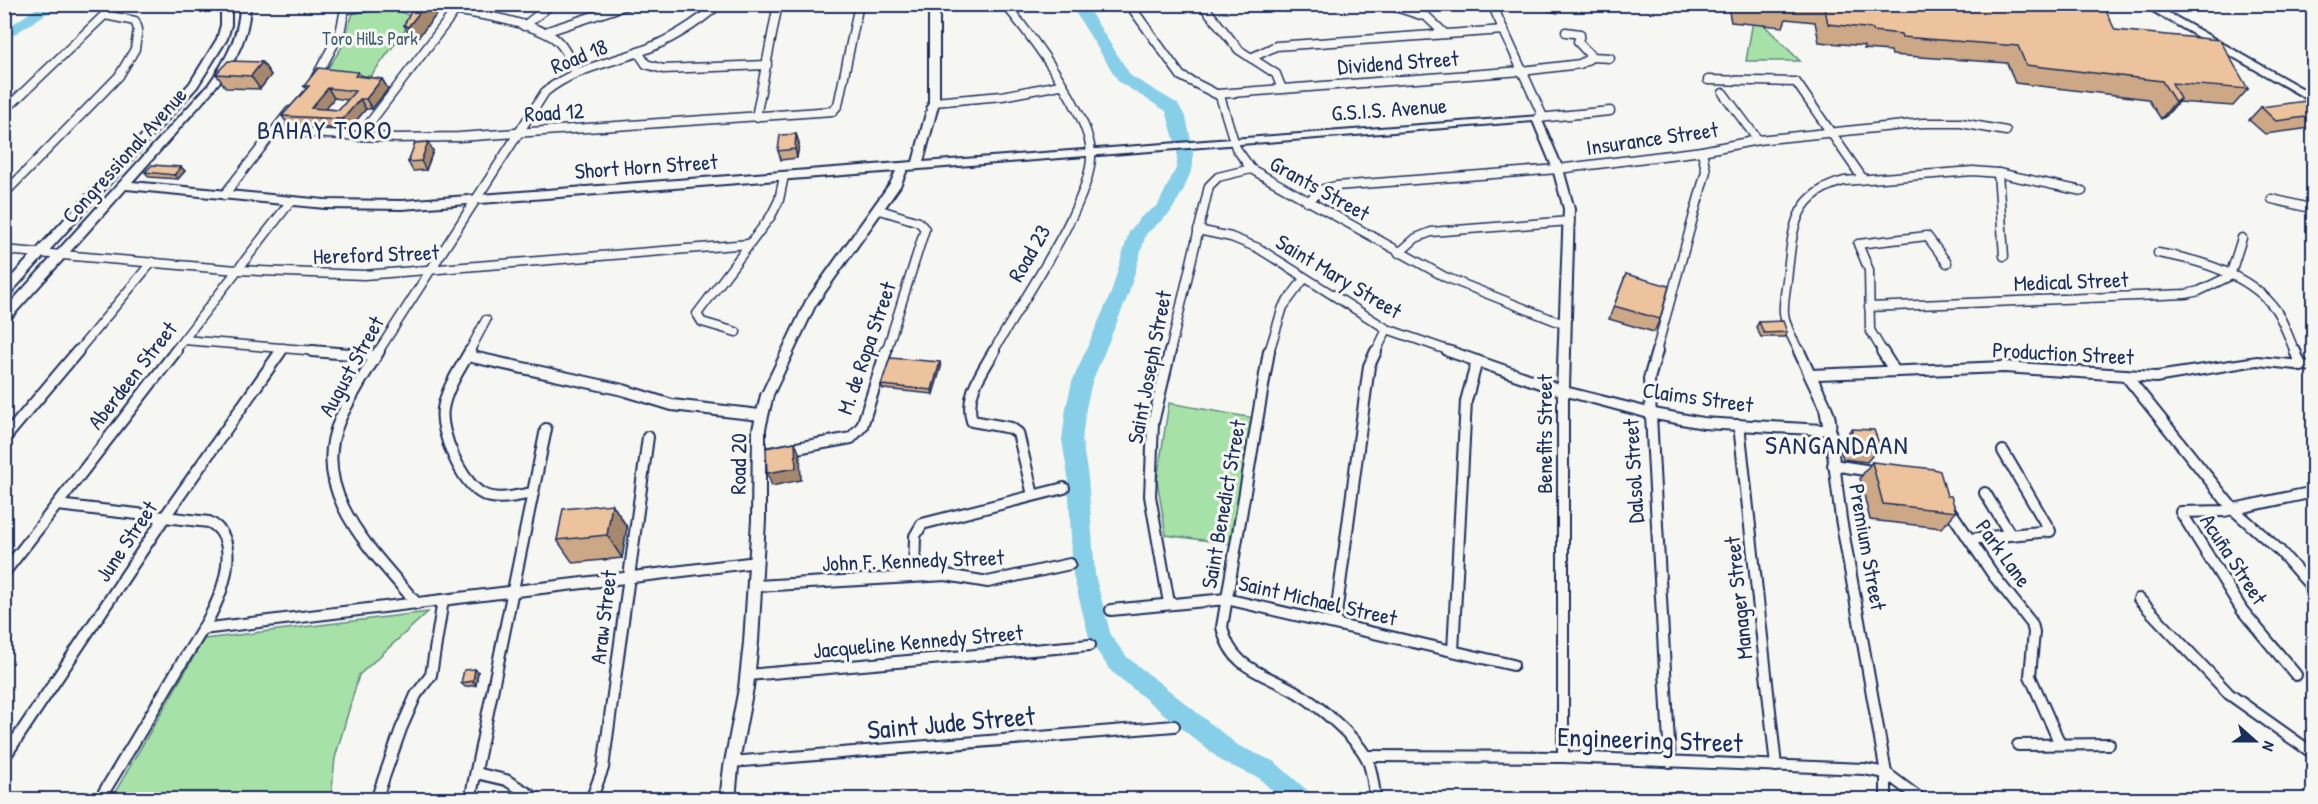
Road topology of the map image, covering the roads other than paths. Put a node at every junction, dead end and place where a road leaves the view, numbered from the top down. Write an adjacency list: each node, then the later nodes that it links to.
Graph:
1 (116, 4): 25 (street)
2 (226, 4): 83 (street, Congressional Avenue)
3 (246, 4): 68 (street, Congressional Avenue)
4 (395, 4): 22 (street)
5 (410, 4): 24 (street)
6 (464, 4): 24 (street)
7 (552, 4): 26 (street)
8 (630, 4): 28 (street)
9 (719, 4): 31 (street, Road 18)
10 (778, 4): 35 (street)
11 (859, 4): 49 (street, Road 12)
12 (934, 4): 45 (street)
13 (1005, 4): 40 (street, Road 23)
14 (1129, 4): 43 (street)
15 (1202, 4): 33 (street)
16 (1314, 4): 23 (street)
17 (1386, 4): 30 (street)
18 (1496, 4): 27 (street, Benefits Street)
19 (1540, 4): 20 (street)
20 (1562, 4)
21 (2145, 4): 44 (main road)
22 (346, 7): 39 (street)
23 (1286, 7)
24 (455, 12): 26 (street); 55 (street)
25 (105, 15): 47 (street); 70 (street)
26 (524, 26): 28 (street)
27 (1504, 30): 30 (street); 36 (street, Benefits Street)
28 (545, 32): 37 (street)
29 (1566, 32): 32 (street)
30 (1445, 34): 33 (street)
31 (638, 52): 35 (street); 37 (street, Road 18)
32 (1592, 57): 34 (street); 36 (street, Dividend Street)
33 (1251, 58): 41 (street)
34 (1610, 58)
35 (767, 66): 49 (street)
36 (1522, 71): 41 (street, Dividend Street); 50 (street, Benefits Street)
37 (576, 73): 53 (street, Road 18)
38 (1708, 80): 54 (street)
39 (313, 82)
40 (1060, 85): 45 (street); 60 (street, Road 23)
41 (1282, 89): 43 (street, Dividend Street)
42 (1724, 93): 56 (street)
43 (1218, 94): 57 (street, Grants Street)
44 (2312, 99)
45 (934, 102): 61 (street)
46 (293, 107): 51 (street)
47 (4, 111)
48 (1610, 111): 50 (street, G.S.I.S. Avenue)
49 (756, 117): 53 (street, Road 12)
50 (1540, 117): 57 (street, G.S.I.S. Avenue); 64 (street, Benefits Street)
51 (275, 131): 55 (street, Road 12); 71 (street)
52 (2006, 131): 54 (street, Insurance Street)
53 (518, 133): 55 (street, Road 12); 72 (street, Road 18)
54 (1831, 133): 56 (street, Insurance Street); 67 (street)
55 (359, 137)
56 (1758, 140): 59 (street, Insurance Street)
57 (1234, 141): 58 (street, G.S.I.S. Avenue); 63 (street, Grants Street)
58 (1170, 146): 60 (street, Short Horn Street)
59 (1702, 151): 64 (street, Insurance Street); 111 (street, Dalsol Street)
60 (1091, 152): 61 (street, Short Horn Street); 127 (street, Road 23)
61 (916, 165): 62 (street, Short Horn Street)
62 (903, 166): 66 (street, Short Horn Street); 77 (street, Road 20)
63 (1251, 169): 75 (street, Grants Street); 79 (street, Saint Joseph Street)
64 (1558, 169): 75 (street, Insurance Street); 78 (street, Benefits Street)
65 (1998, 173): 67 (street, Premium Street); 69 (street, Premium Street); 87 (street)
66 (784, 176): 72 (street, Short Horn Street); 81 (street)
67 (1863, 179): 108 (street, Premium Street)
68 (124, 185): 71 (street, Short Horn Street); 86 (street, Congressional Avenue)
69 (2082, 191)
70 (4, 194)
71 (224, 195): 74 (street, Short Horn Street)
72 (476, 199): 74 (street, Short Horn Street); 91 (street, Road 18)
73 (2272, 199): 76 (street)
74 (291, 201): 90 (street, Aberdeen Street)
75 (1307, 202): 84 (street, Grants Street)
76 (2313, 209)
77 (877, 210): 112 (street, Road 20); 119 (street, M. de Ropa Street)
78 (1570, 221): 84 (street); 98 (street, Benefits Street)
79 (1198, 230): 93 (street, Saint Mary Street); 144 (street, Saint Joseph Street)
80 (2242, 238): 92 (street)
81 (749, 244): 91 (street, Hereford Street); 100 (street)
82 (4, 250): 83 (street, Hereford Street)
83 (41, 253): 86 (street, Hereford Street); 94 (street, Congressional Avenue)
84 (1399, 253): 98 (street, Grants Street)
85 (2158, 253): 92 (street)
86 (60, 254): 88 (street, Hereford Street); 96 (street, Congressional Avenue)
87 (2004, 256)
88 (152, 262): 90 (street, Hereford Street); 117 (street)
89 (1947, 263): 95 (street)
90 (237, 270): 91 (street, Hereford Street); 101 (street, Aberdeen Street)
91 (429, 271): 103 (street, August Street)
92 (2230, 276): 95 (street, Medical Street); 106 (street)
93 (1304, 279): 99 (street, Saint Mary Street); 141 (street, Saint Benedict Street)
94 (4, 293)
95 (1869, 307): 107 (street)
96 (4, 318)
97 (486, 320): 104 (street)
98 (1566, 325): 110 (street, Benefits Street)
99 (1387, 329): 105 (street, Saint Mary Street); 147 (street)
100 (736, 332)
101 (184, 340): 102 (street); 128 (street, Aberdeen Street)
102 (283, 348): 103 (street); 130 (street, June Street)
103 (376, 356): 145 (street, August Street)
104 (468, 356): 112 (street); 126 (street)
105 (1477, 362): 110 (street, Saint Mary Street); 150 (street)
106 (2307, 366): 109 (street, Production Street)
107 (1894, 370): 108 (street, Production Street); 109 (street, Production Street)
108 (1810, 375): 115 (street, Premium Street)
109 (2127, 377): 129 (street)
110 (1563, 391): 111 (street, Claims Street); 160 (street, Benefits Street)
111 (1649, 413): 113 (street, Claims Street); 163 (street, Dalsol Street)
112 (760, 415): 119 (street, Road 20)
113 (1739, 425): 115 (street, Claims Street); 164 (street, Manager Street)
114 (546, 429): 126 (street)
115 (1830, 430): 120 (street, Premium Street)
116 (648, 437): 137 (street, Araw Street)
117 (4, 439)
118 (2003, 451): 131 (street)
119 (759, 455): 133 (street, Road 20)
120 (1833, 465): 121 (street); 166 (street, Premium Street)
121 (1894, 474)
122 (1064, 488): 127 (street)
123 (1937, 492): 132 (street, Park Lane)
124 (2313, 492): 129 (street, Acuña Street)
125 (1985, 493): 131 (street)
126 (533, 494): 140 (street)
127 (1033, 495): 136 (street)
128 (57, 505): 130 (street); 135 (street, Aberdeen Street)
129 (2232, 509): 139 (street); 153 (street, Acuña Street)
130 (166, 515): 148 (street); 161 (street, June Street)
131 (2010, 534): 132 (street)
132 (1969, 539): 155 (street, Park Lane)
133 (757, 561): 137 (street); 138 (street, Road 20)
134 (1070, 564): 136 (street, John F. Kennedy Street)
135 (4, 573)
136 (914, 576): 138 (street, John F. Kennedy Street)
137 (628, 577): 140 (street); 171 (street, Araw Street)
138 (757, 586): 152 (street, Road 20)
139 (2313, 590)
140 (513, 591): 143 (street); 165 (street)
141 (1226, 599): 144 (street, Saint Michael Street); 147 (street, Saint Michael Street); 159 (street, Saint Benedict Street)
142 (2139, 599): 158 (street)
143 (440, 600): 145 (street); 168 (street)
144 (1169, 603): 146 (street, Saint Michael Street)
145 (417, 604): 148 (street)
146 (1111, 610)
147 (1335, 622): 150 (street, Saint Michael Street)
148 (202, 629): 167 (street)
149 (1090, 645): 152 (street, Jacqueline Kennedy Street)
150 (1453, 651): 151 (street, Saint Michael Street)
151 (1513, 665)
152 (748, 675): 162 (street, Road 20)
153 (2296, 675)
154 (1173, 726): 162 (street, Saint Jude Street)
155 (2060, 744): 156 (street); 157 (street)
156 (2109, 744)
157 (2018, 745)
158 (2313, 754)
159 (1366, 756): 160 (street, Engineering Street); 173 (street)
160 (1563, 757): 163 (street, Engineering Street)
161 (4, 758)
162 (731, 762): 172 (street, Road 20)
163 (1670, 762): 164 (street, Engineering Street)
164 (1776, 766): 166 (street, Engineering Street)
165 (476, 773): 169 (street); 170 (street)
166 (1886, 773): 174 (street, Premium Street); 175 (street)
167 (99, 800)
168 (376, 800)
169 (470, 800)
170 (539, 800)
171 (591, 800)
172 (727, 800)
173 (1376, 800)
174 (1886, 800)
175 (1922, 800)

